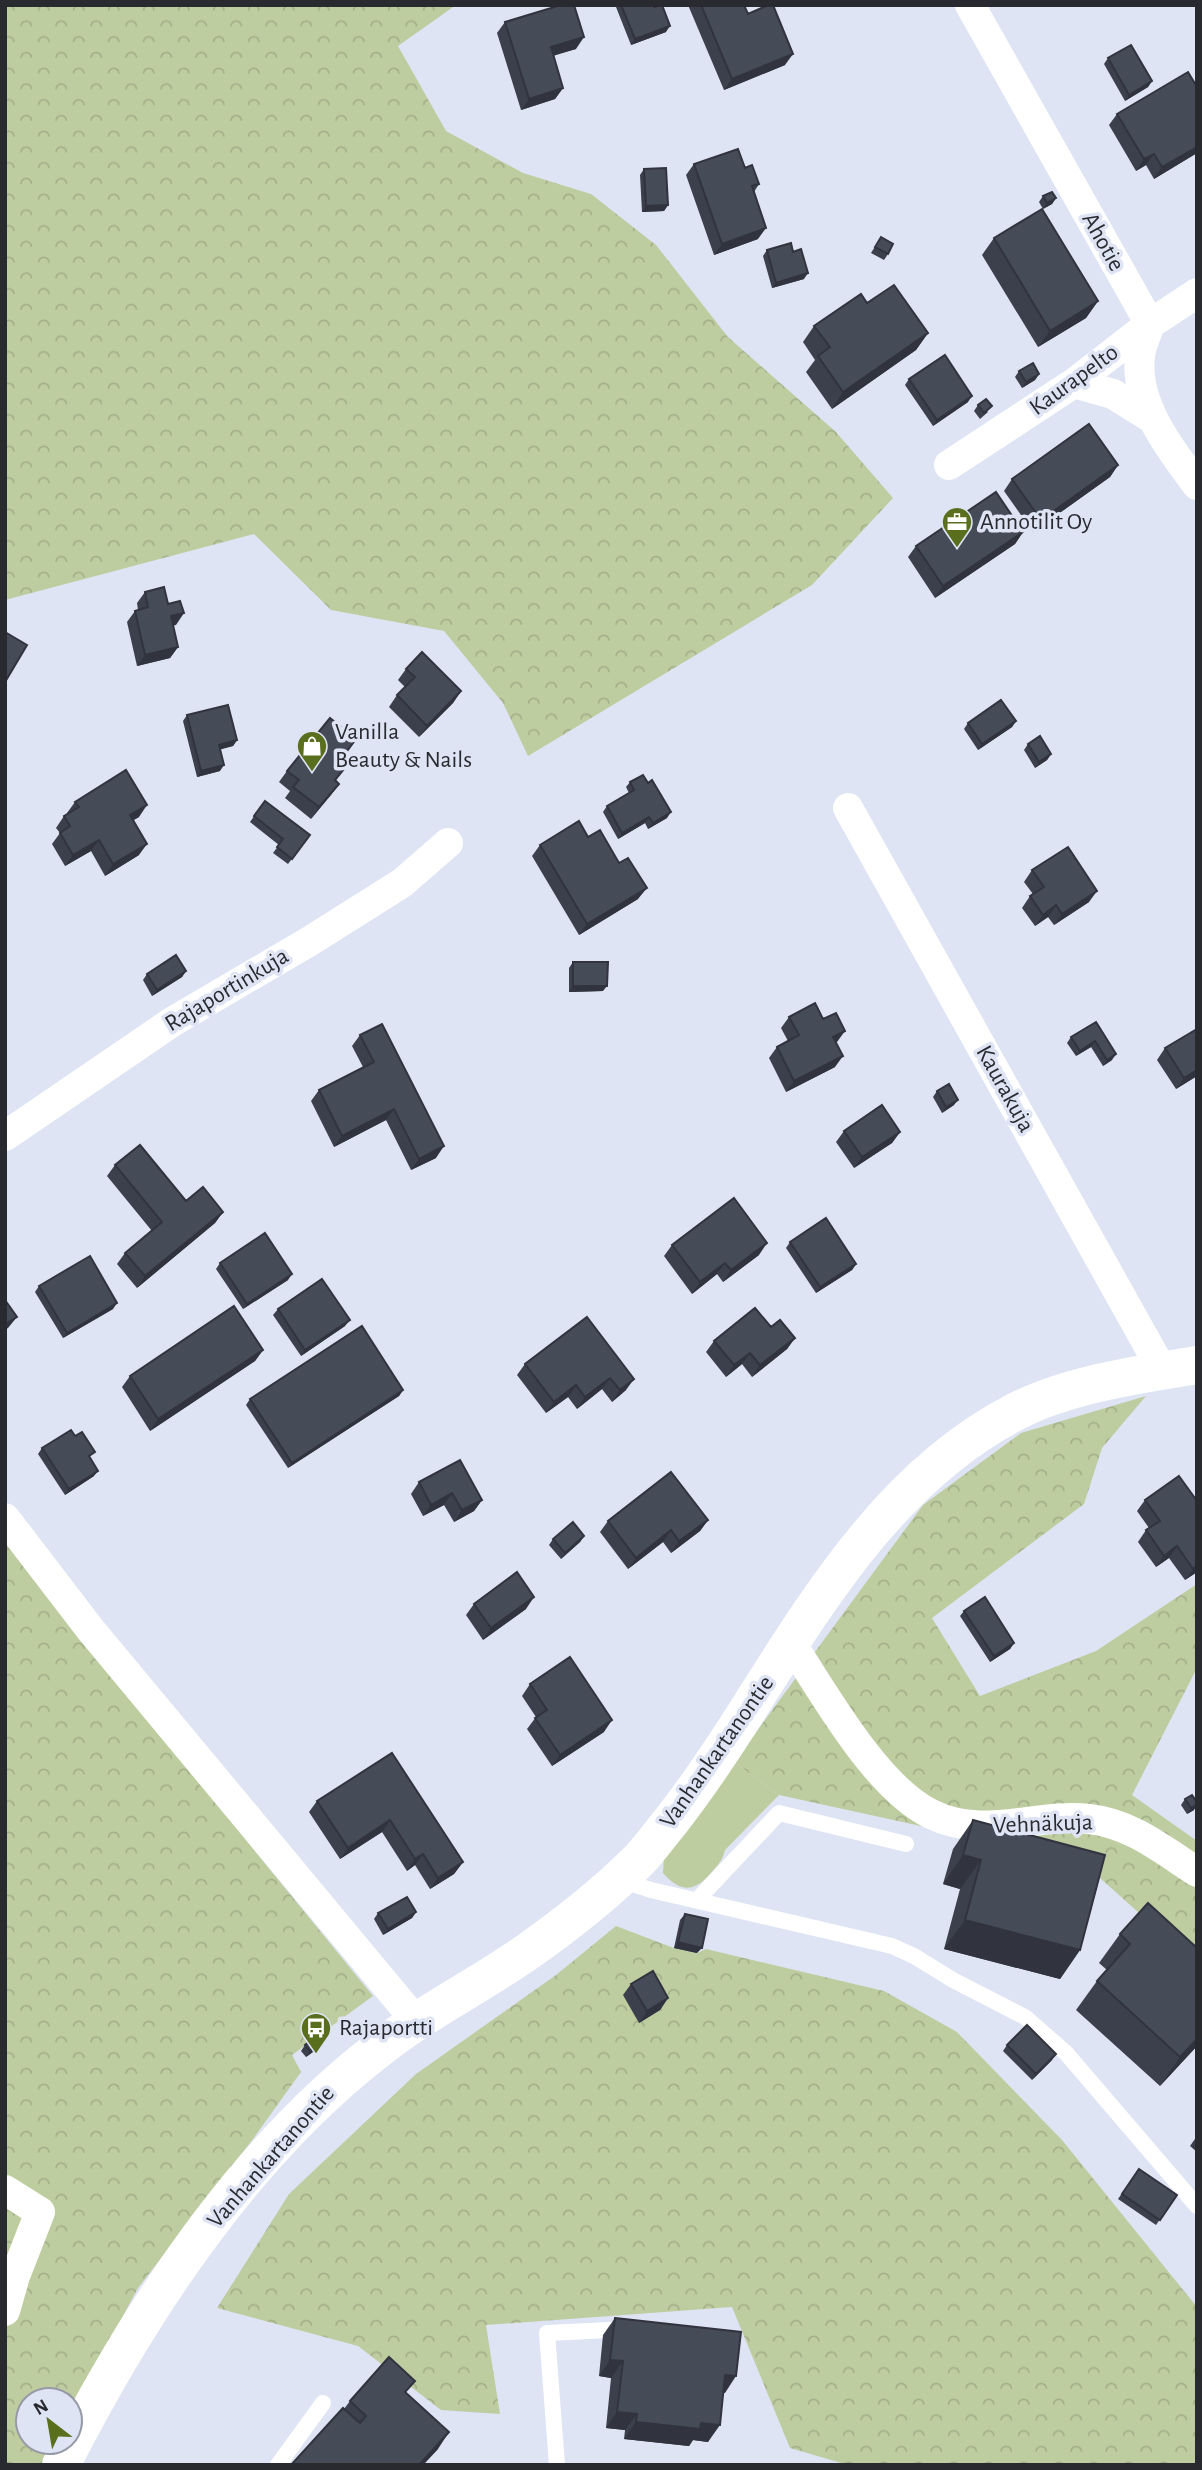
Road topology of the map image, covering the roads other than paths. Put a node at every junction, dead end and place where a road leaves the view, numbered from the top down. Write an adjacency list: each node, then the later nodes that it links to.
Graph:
1 (970, 5): 3 (street, Ahotie)
2 (1197, 293): 3 (street, Kaurapelto)
3 (1150, 324): 4 (street, Kaurapelto); 5 (street)
4 (1074, 383): 5 (street); 6 (street, Kaurapelto)
5 (1153, 419): 7 (street)
6 (949, 465)
7 (1197, 485)
8 (848, 808): 11 (street, Kaurakuja)
9 (448, 843): 10 (street, Rajaportinkuja)
10 (5, 1136)
11 (1179, 1367): 13 (street, Vanhankartanontie)
12 (5, 1518): 18 (street)
13 (791, 1643): 15 (street, Vehnäkuja); 16 (street, Vanhankartanontie)
14 (906, 1844): 17 (lane)
15 (1197, 1872)
16 (618, 1880): 17 (lane); 18 (street, Vanhankartanontie)
17 (697, 1900): 20 (lane)
18 (416, 2021): 24 (street, Vanhankartanontie)
19 (5, 2190): 21 (street)
20 (1197, 2206)
21 (5, 2311)
22 (649, 2330): 26 (lane)
23 (323, 2403): 25 (lane)
24 (61, 2465)
25 (278, 2465)
26 (557, 2465)

